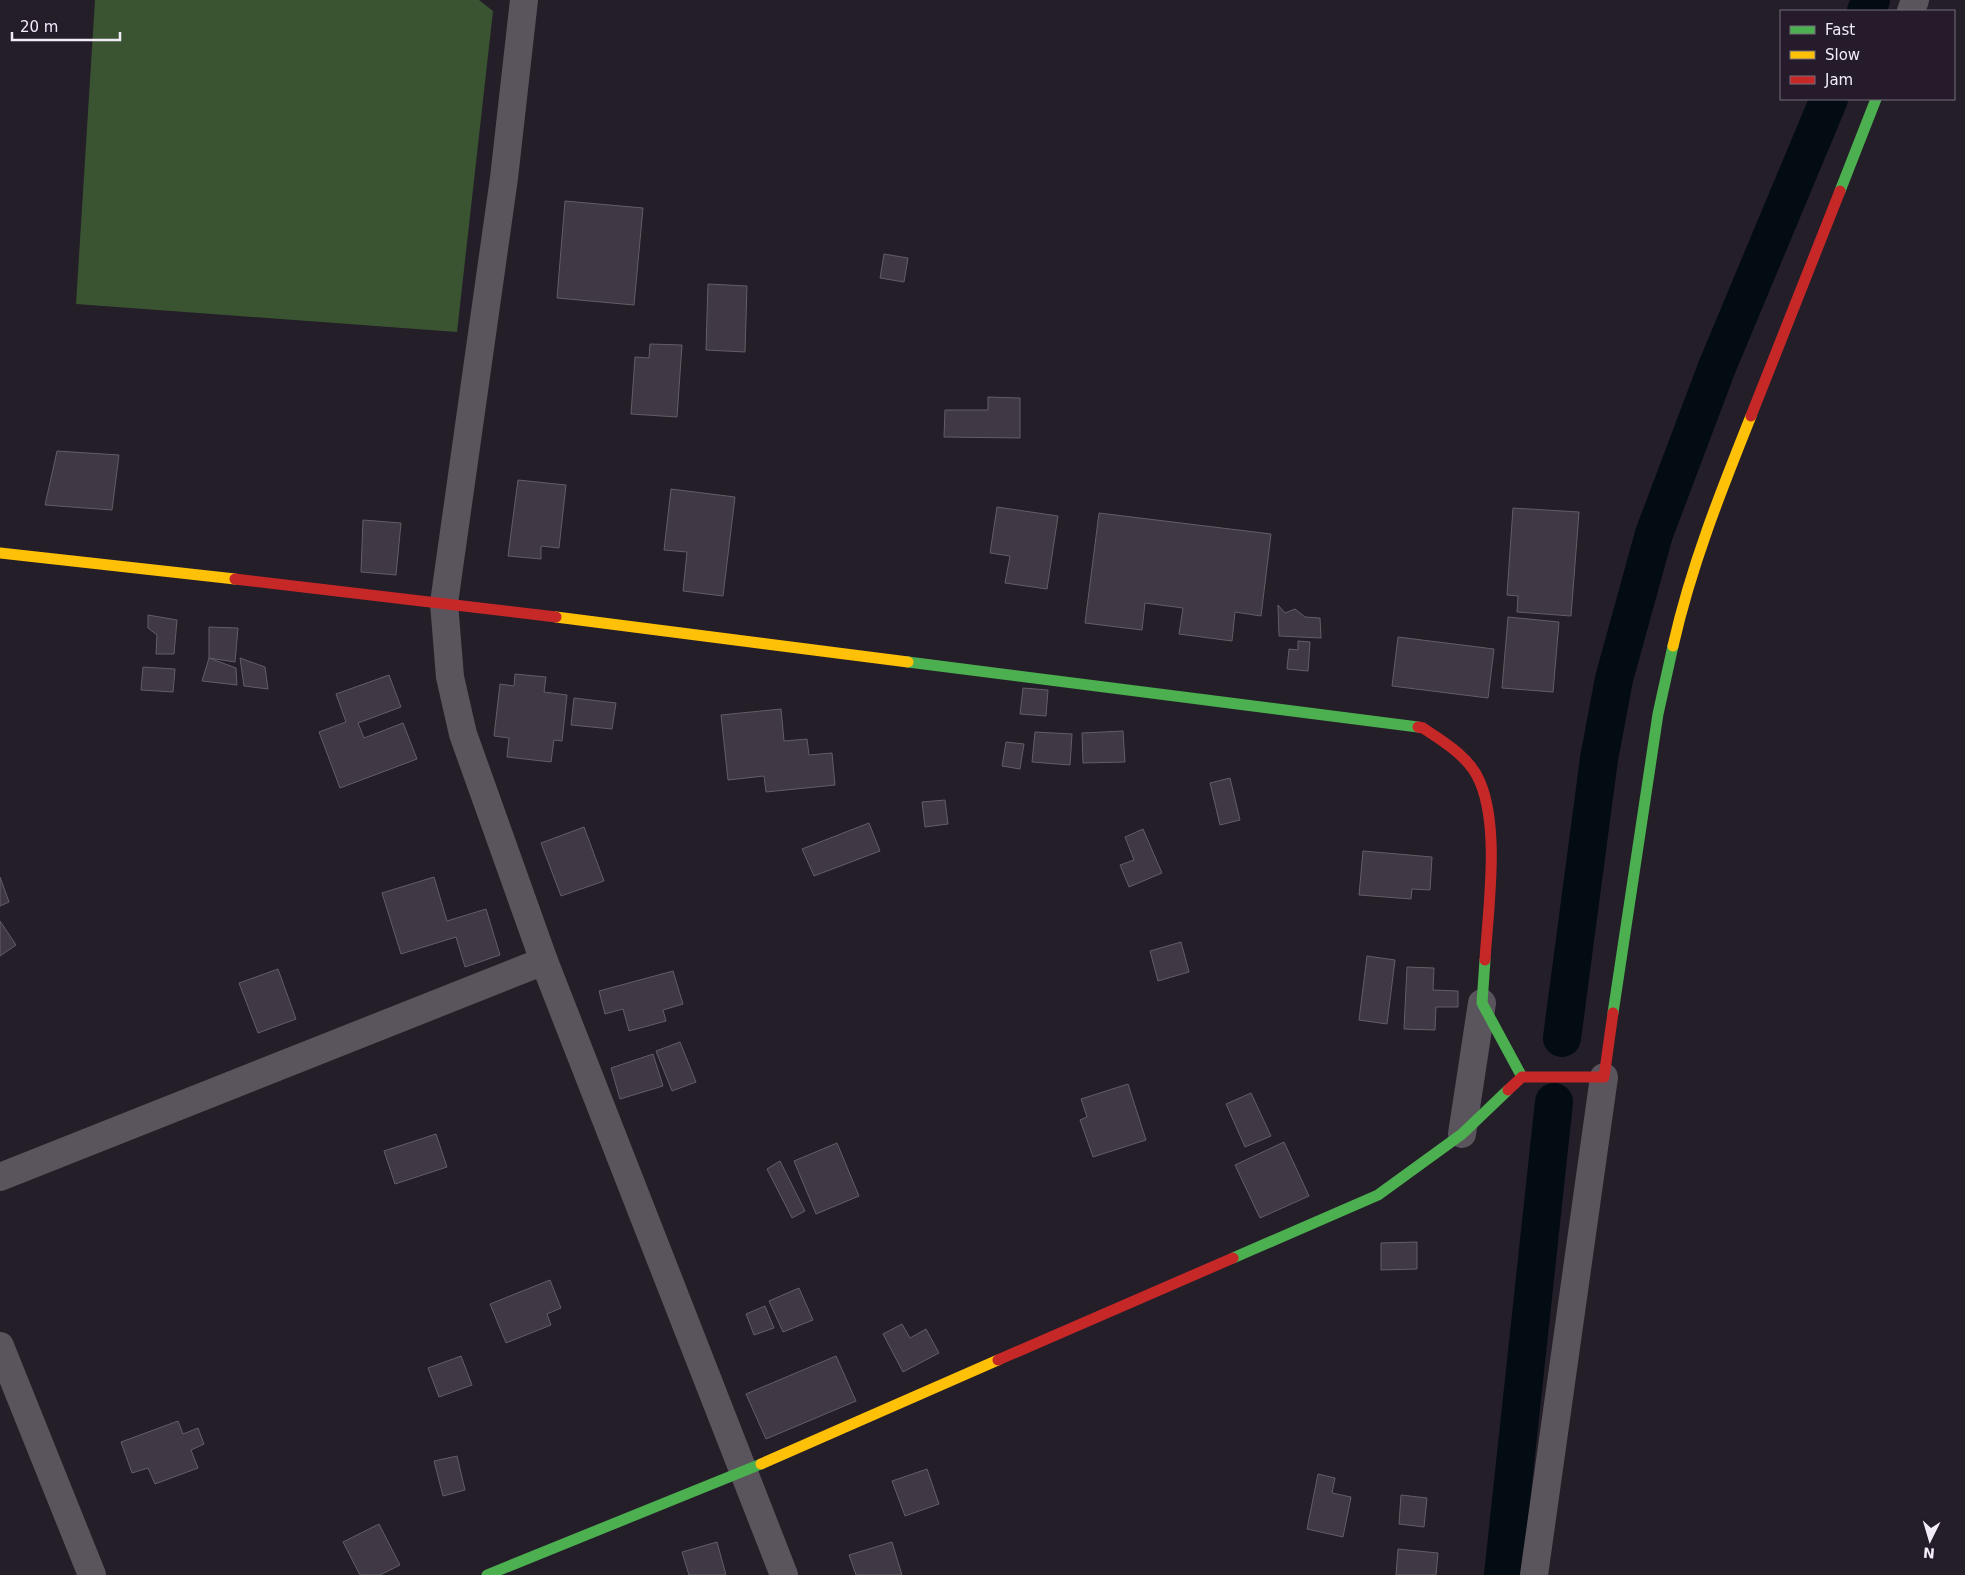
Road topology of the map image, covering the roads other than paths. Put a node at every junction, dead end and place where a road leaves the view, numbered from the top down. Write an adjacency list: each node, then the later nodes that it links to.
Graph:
1 (524, 0): 4 (street)
2 (1876, 100): 8 (street)
3 (0, 553): 4 (street)
4 (444, 604): 5 (street); 6 (street)
5 (544, 961): 10 (street); 12 (street)
6 (1482, 1003): 7 (street); 9 (street)
7 (1522, 1077): 8 (street); 9 (street)
8 (1604, 1077): 16 (street)
9 (1462, 1134): 12 (street)
10 (0, 1177)
11 (0, 1346): 13 (street)
12 (742, 1472): 14 (street); 15 (street)
13 (92, 1575)
14 (487, 1575)
15 (784, 1575)
16 (1534, 1575)

